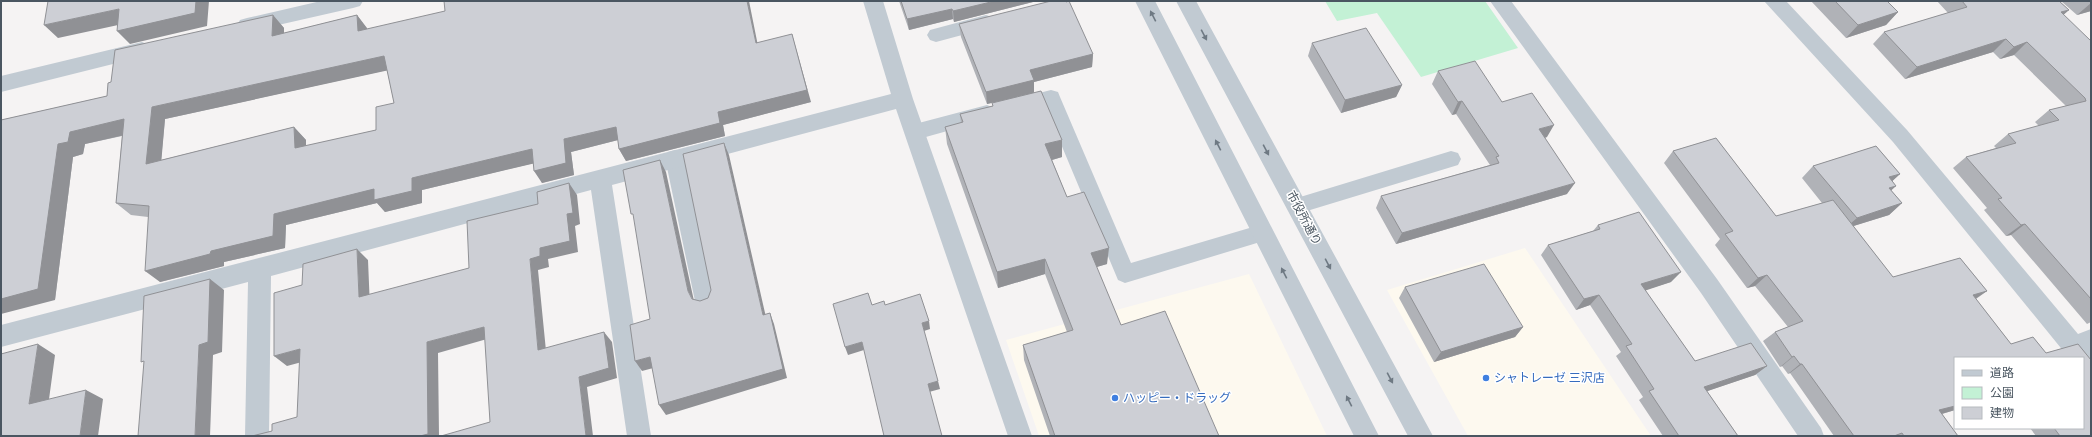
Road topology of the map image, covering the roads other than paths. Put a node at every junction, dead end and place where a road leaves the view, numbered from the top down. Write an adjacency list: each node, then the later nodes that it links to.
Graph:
1 (353, 1): 7 (street)
2 (873, 1): 13 (street)
3 (1145, 1): 19 (street, one-way to 3)
4 (1186, 1): 18 (street, 市役所通り, one-way to 18)
5 (1500, 1): 30 (street)
6 (1774, 1): 23 (street)
7 (287, 8): 9 (street)
8 (1002, 18): 10 (lane)
9 (226, 30)
10 (936, 35)
11 (164, 45): 12 (street)
12 (1, 84)
13 (903, 99): 14 (street); 15 (street)
14 (915, 132): 19 (lane); 27 (street)
15 (675, 158): 17 (street); 21 (lane)
16 (1451, 159): 18 (lane)
17 (600, 178): 20 (street); 26 (street)
18 (1297, 206): 29 (street, 市役所通り, one-way to 29)
19 (1263, 233): 28 (street, one-way to 19)
20 (260, 269): 22 (street); 25 (street)
21 (705, 300)
22 (1, 336)
23 (2083, 343): 24 (street)
24 (2091, 367)
25 (257, 436)
26 (639, 436)
27 (1020, 436)
28 (1367, 436)
29 (1421, 436)
30 (1812, 436)

